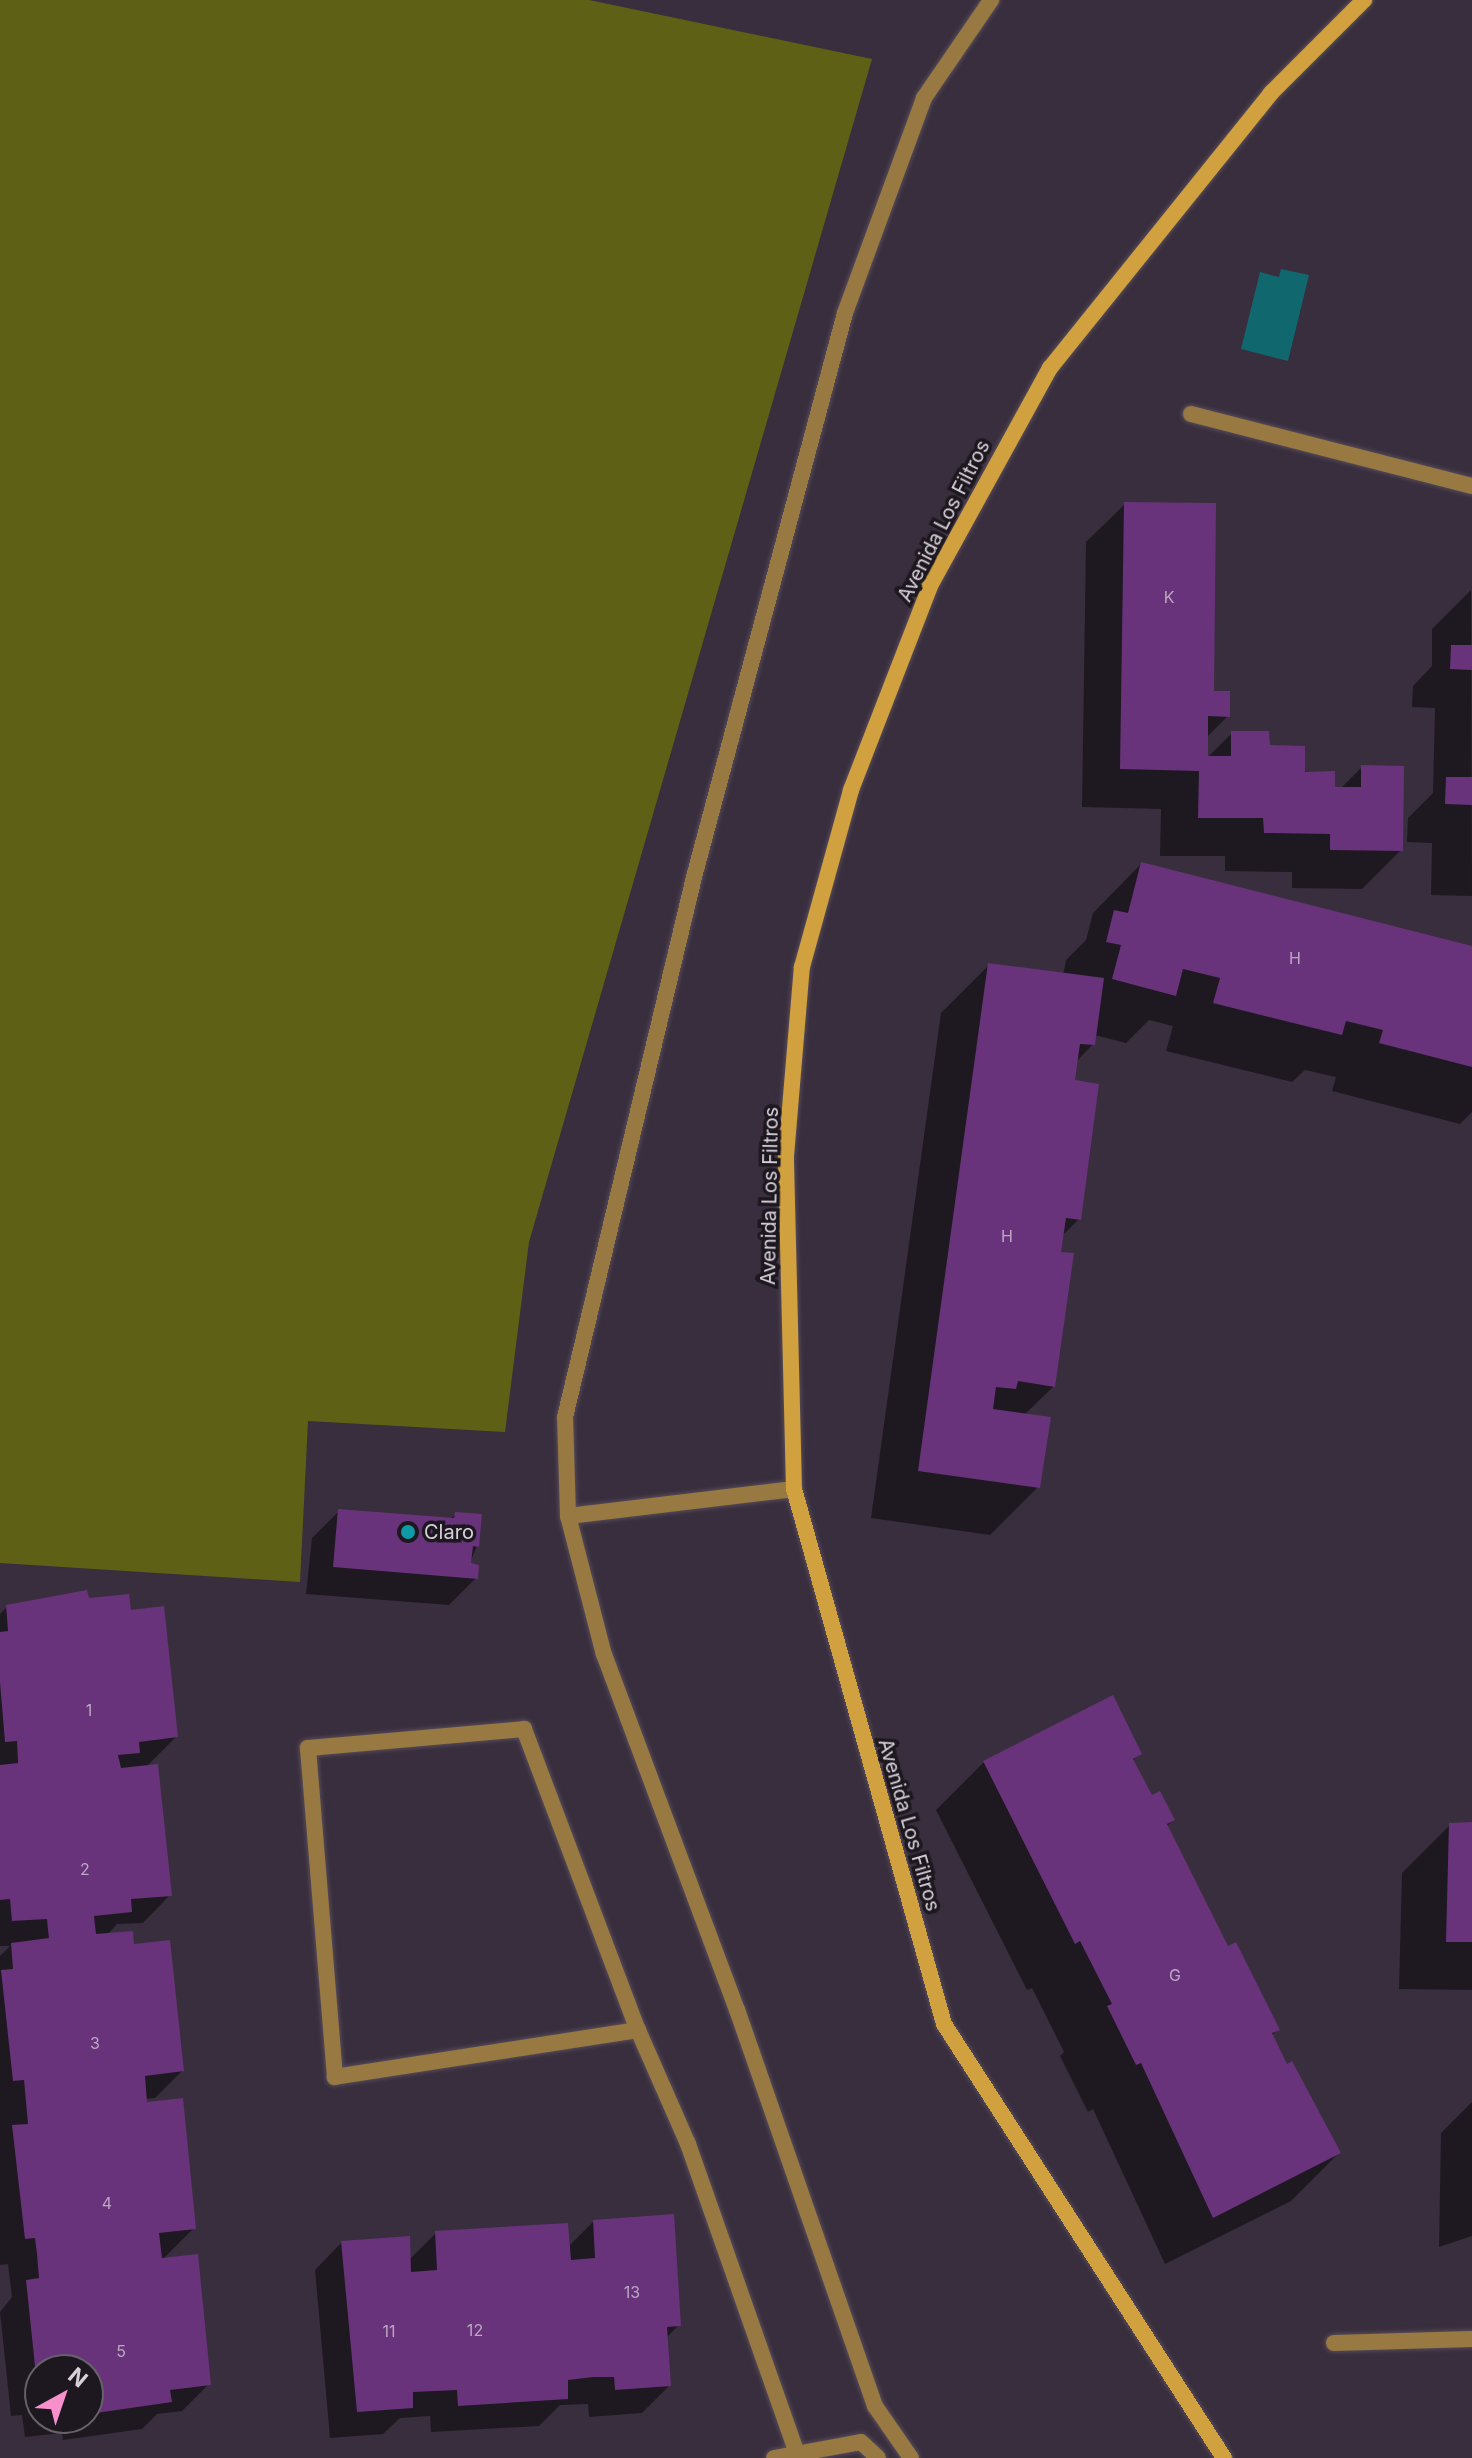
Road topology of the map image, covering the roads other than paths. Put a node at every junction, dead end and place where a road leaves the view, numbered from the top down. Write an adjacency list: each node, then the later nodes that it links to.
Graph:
1 (991, 0): 6 (street)
2 (1364, 0): 5 (main road, Avenida Los Filtros)
3 (1191, 414): 4 (street)
4 (1472, 486)
5 (794, 1489): 6 (street); 14 (main road, Avenida Los Filtros)
6 (568, 1516): 13 (street)
7 (638, 2030): 7 (street); 10 (street)
8 (1472, 2339): 9 (street)
9 (1334, 2343)
10 (797, 2454): 11 (street); 12 (street)
11 (774, 2458)
12 (878, 2458)
13 (911, 2458)
14 (1224, 2458)

